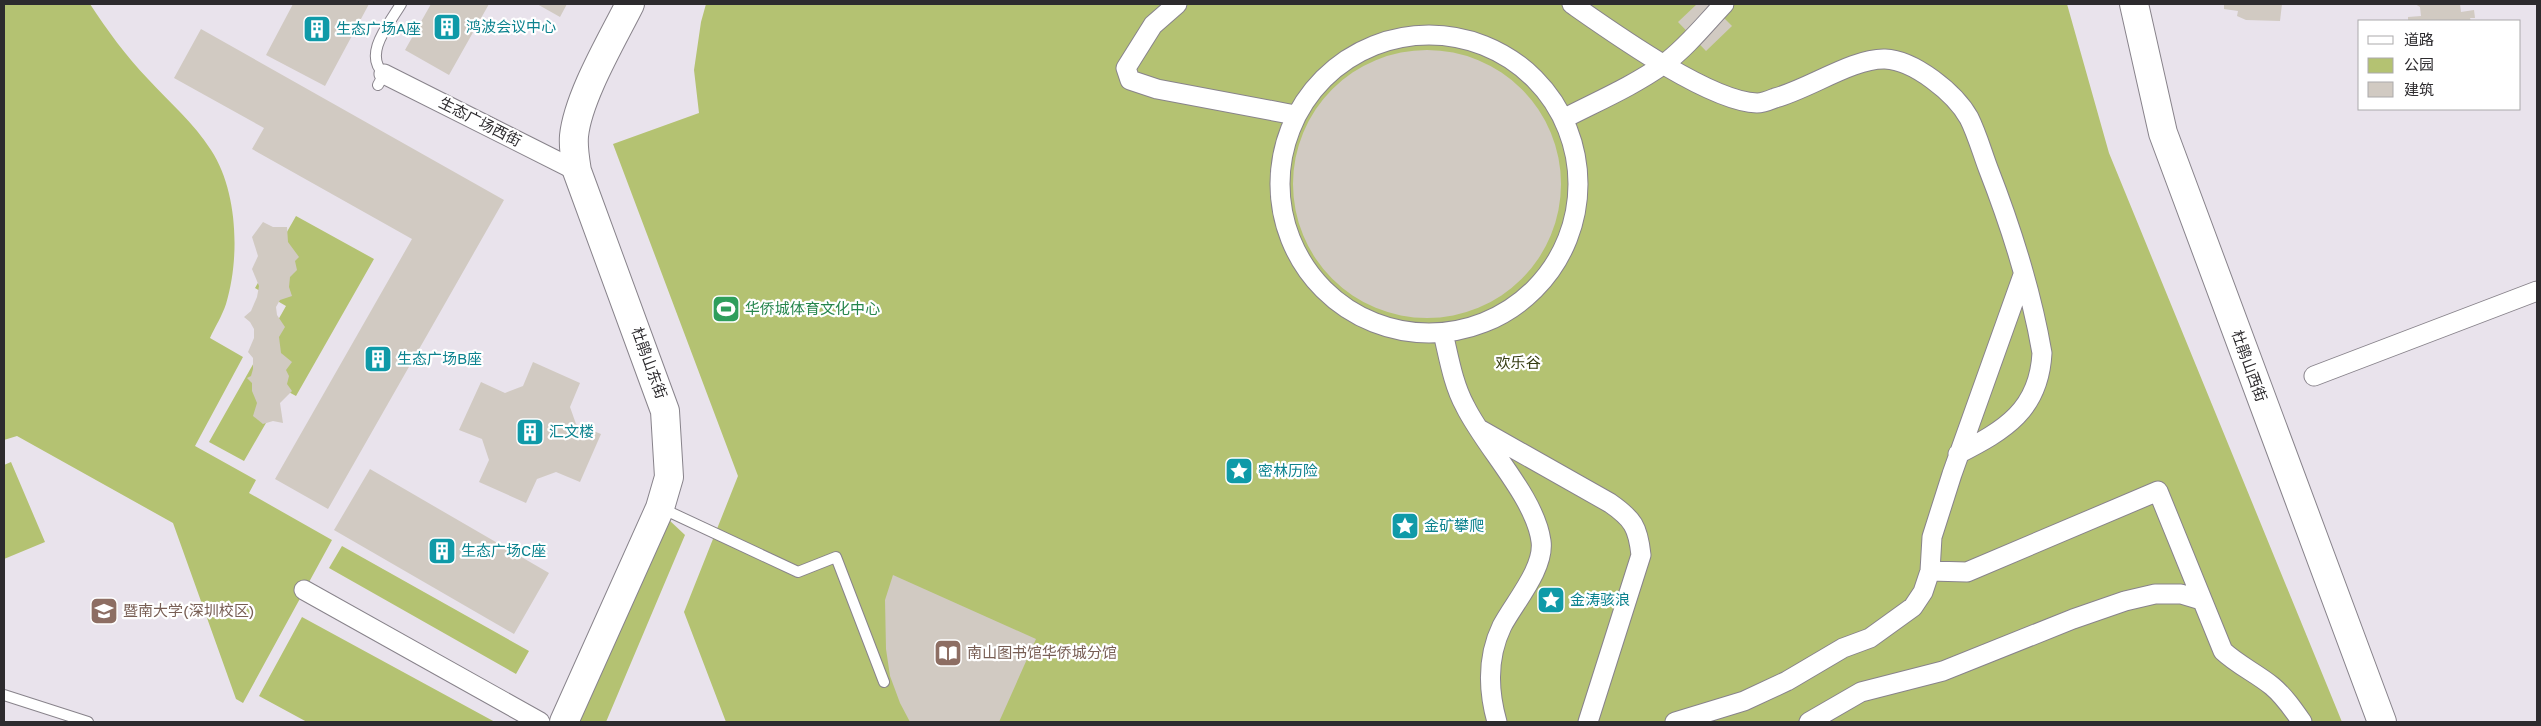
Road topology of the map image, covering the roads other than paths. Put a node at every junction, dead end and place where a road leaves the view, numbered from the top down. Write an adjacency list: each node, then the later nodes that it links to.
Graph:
1 (401, 4): 8 (lane)
2 (630, 4): 11 (street, 杜鹃山东街)
3 (1177, 4): 9 (street)
4 (1572, 4): 7 (street)
5 (1724, 4): 7 (street)
6 (2134, 4): 32 (street, 杜鹃山西街)
7 (1664, 64): 10 (street); 12 (street)
8 (381, 79): 11 (street, 生态广场西街)
9 (1295, 115): 10 (street); 14 (street)
10 (1565, 118): 14 (street)
11 (577, 171): 18 (street, 杜鹃山东街)
12 (2023, 275): 17 (street); 17 (street)
13 (2537, 291): 15 (street)
14 (1443, 333): 16 (street)
15 (2314, 376)
16 (1476, 427): 27 (street); 28 (street)
17 (1958, 454): 19 (street)
18 (660, 508): 22 (lane); 26 (street, 杜鹃山东街)
19 (1930, 571): 21 (street); 29 (street)
20 (304, 590): 25 (street)
21 (2201, 600): 30 (street); 31 (street)
22 (884, 682)
23 (4, 695): 24 (lane)
24 (88, 722)
25 (540, 722)
26 (564, 722)
27 (1496, 722)
28 (1588, 722)
29 (1675, 722)
30 (1809, 722)
31 (2302, 722)
32 (2382, 722)

